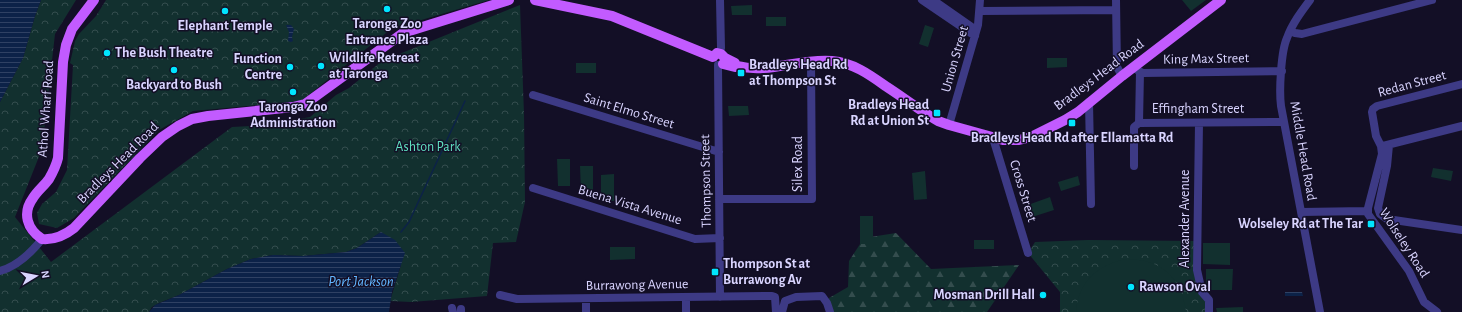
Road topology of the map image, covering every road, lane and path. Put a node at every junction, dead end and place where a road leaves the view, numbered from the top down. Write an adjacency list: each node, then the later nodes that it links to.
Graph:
1 (94, 0): 40 (main road, Athol Wharf Road)
2 (509, 0): 40 (main road, Bradleys Head Road)
3 (535, 0): 16 (main road, Bradleys Head Road)
4 (720, 0): 16 (street, Thompson Street)
5 (922, 0): 15 (street)
6 (933, 0): 15 (street)
7 (980, 0): 13 (street, Union Street)
8 (1116, 0): 12 (street)
9 (1221, 0): 18 (main road, Bradleys Head Road)
10 (1310, 0): 14 (street, Middle Head Road)
11 (1432, 0): 14 (street)
12 (1116, 10): 13 (street); 20 (street)
13 (980, 11): 15 (street, Union Street)
14 (1290, 31): 19 (street, Middle Head Road)
15 (976, 33): 28 (street, Union Street)
16 (719, 59): 17 (main road, Bradleys Head Road); 32 (street, Thompson Street)
17 (811, 61): 28 (main road, Bradleys Head Road); 35 (street, Silex Road)
18 (1136, 70): 19 (street, King Max Street); 20 (main road, Bradleys Head Road); 26 (street, Effingham Street)
19 (1282, 71): 25 (street, Middle Head Road)
20 (1122, 76): 23 (main road, Bradleys Head Road)
21 (1462, 84): 24 (street, Redan Street)
22 (533, 95): 32 (street, Saint Elmo Street)
23 (1089, 102): 30 (main road, Bradleys Head Road); 36 (street)
24 (1372, 112): 31 (street, Wolseley Road)
25 (1283, 122): 27 (street, Effingham Street); 38 (street, Middle Head Road)
26 (1139, 123): 27 (street, Effingham Street); 33 (street)
27 (1199, 123): 53 (street, Alexander Avenue)
28 (949, 125): 30 (main road, Bradleys Head Road)
29 (1462, 126): 31 (street)
30 (993, 138): 42 (street, Cross Street)
31 (1385, 146): 37 (street, Wolseley Road); 39 (street)
32 (719, 152): 35 (street, Thompson Street)
33 (1134, 166)
34 (533, 188): 41 (street, Buena Vista Avenue)
35 (719, 199): 41 (street, Thompson Street)
36 (1091, 204)
37 (1367, 211): 38 (street); 55 (street, Wolseley Road)
38 (1301, 212): 54 (street, Middle Head Road)
39 (1462, 230)
40 (42, 238): 43 (street)
41 (720, 238): 45 (street, Thompson Street)
42 (1028, 253)
43 (0, 271)
44 (500, 295): 47 (street, Burrawong Avenue)
45 (720, 297): 46 (street, Burrawong Avenue); 50 (street, Burrawong Avenue)
46 (686, 298): 47 (street, Burrawong Avenue); 49 (street)
47 (586, 299): 48 (street)
48 (586, 312)
49 (686, 312)
50 (776, 312)
51 (782, 312): 52 (street)
52 (830, 312)
53 (1209, 312)
54 (1320, 312)
55 (1437, 312)

